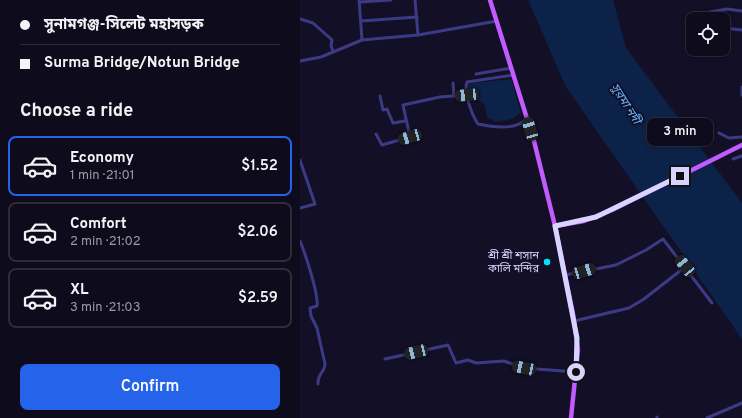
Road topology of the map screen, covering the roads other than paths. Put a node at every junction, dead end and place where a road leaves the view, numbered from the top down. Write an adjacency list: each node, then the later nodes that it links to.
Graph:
1 (391, 0): 4 (street)
2 (415, 0): 7 (street)
3 (490, 0): 10 (main road)
4 (359, 1): 9 (street)
5 (742, 11): 6 (street)
6 (710, 12)
7 (416, 17): 9 (street); 13 (street)
8 (300, 19): 15 (street)
9 (361, 21): 14 (street)
10 (497, 21): 13 (street); 17 (main road)
11 (730, 29): 12 (street)
12 (742, 30)
13 (418, 35): 14 (street)
14 (362, 40): 15 (street)
15 (333, 51): 16 (street)
16 (300, 61)
17 (512, 68): 18 (street); 19 (main road)
18 (476, 74)
19 (514, 75): 22 (street); 26 (main road)
20 (453, 83): 25 (street)
21 (742, 87): 23 (street)
22 (467, 95): 25 (street); 26 (street)
23 (742, 95)
24 (380, 96): 27 (street)
25 (454, 96): 27 (street)
26 (527, 118): 36 (main road)
27 (405, 121): 29 (street)
28 (719, 133): 30 (street)
29 (376, 134)
30 (742, 137)
31 (742, 145): 36 (main road)
32 (742, 156): 33 (street)
33 (734, 159)
34 (300, 160): 35 (street)
35 (300, 208)
36 (555, 226): 39 (main road)
37 (300, 241): 44 (street)
38 (685, 266): 39 (street); 40 (street); 41 (street)
39 (565, 275): 41 (main road)
40 (712, 303)
41 (574, 321): 43 (main road)
42 (385, 359): 43 (street)
43 (576, 372): 46 (main road)
44 (318, 384)
45 (742, 403): 47 (street)
46 (571, 418)
47 (708, 418)

